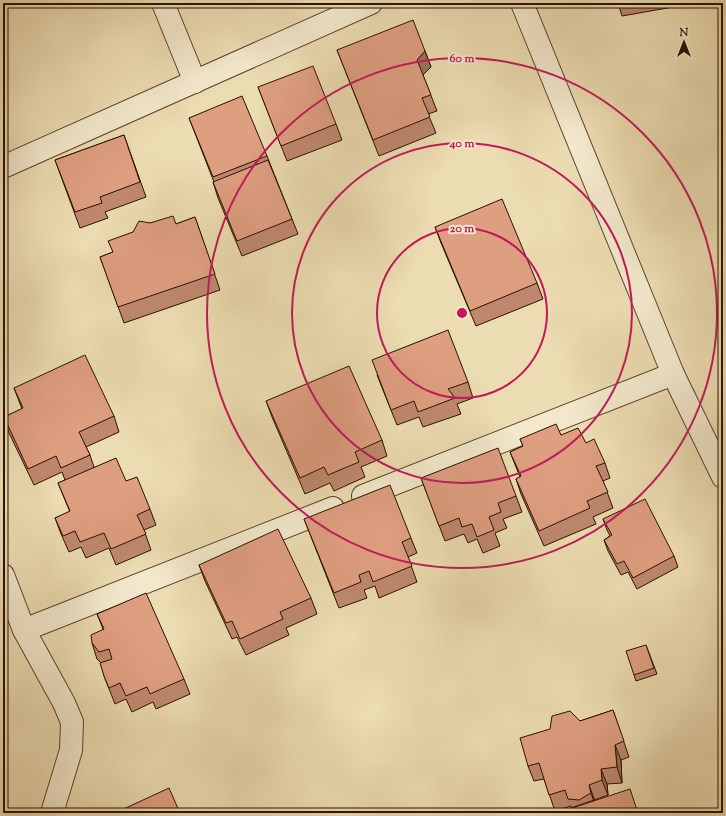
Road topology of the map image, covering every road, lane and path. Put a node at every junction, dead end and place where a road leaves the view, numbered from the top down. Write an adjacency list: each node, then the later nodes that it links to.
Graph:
1 (163, 3): 4 (street)
2 (371, 3): 4 (street)
3 (522, 3): 6 (street)
4 (194, 82): 5 (street)
5 (3, 168)
6 (672, 374): 7 (street); 9 (street)
7 (723, 477)
8 (3, 575): 9 (street)
9 (24, 630): 10 (street)
10 (52, 813)

